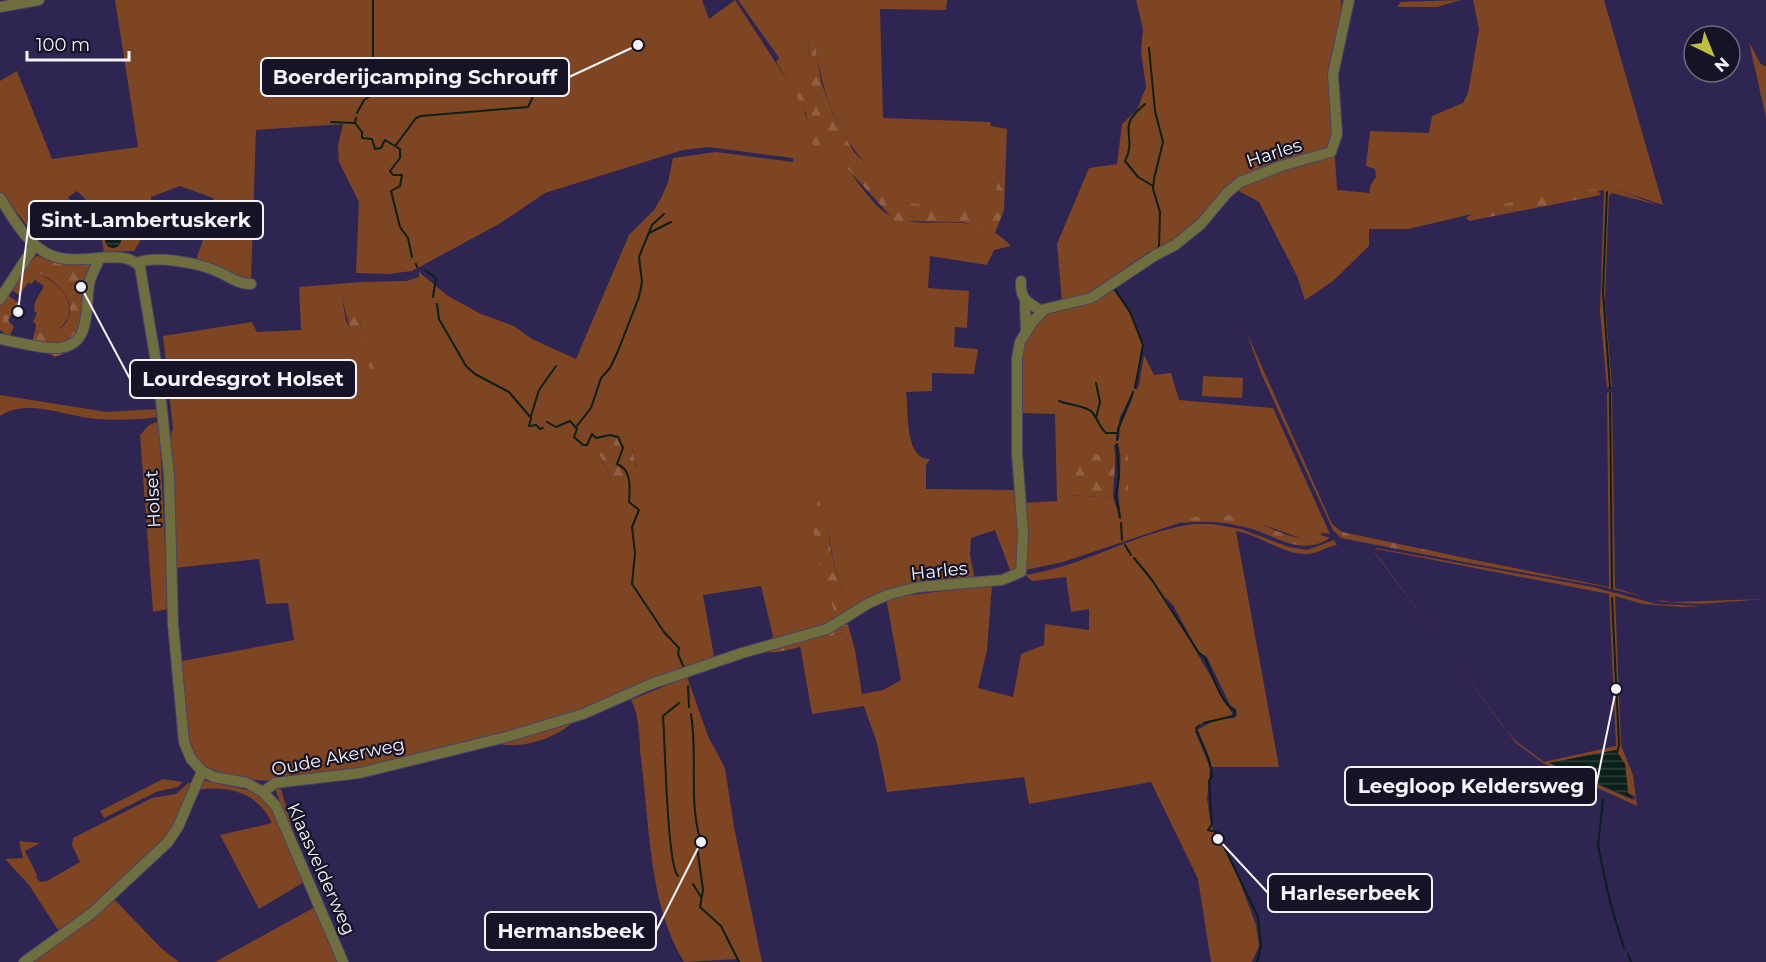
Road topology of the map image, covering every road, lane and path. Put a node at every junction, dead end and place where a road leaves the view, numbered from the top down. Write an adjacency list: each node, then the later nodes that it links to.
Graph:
1 (39, 0): 3 (street)
2 (1349, 0): 12 (street, Harles)
3 (3, 6)
4 (0, 198): 5 (street)
5 (35, 245): 6 (street); 10 (street)
6 (99, 259): 7 (street); 14 (street)
7 (137, 264): 9 (street); 16 (street, Holset)
8 (1021, 281): 11 (street, Harles)
9 (251, 284)
10 (0, 299)
11 (1025, 303): 12 (street); 13 (street, Harles)
12 (1042, 311): 13 (street, Harles)
13 (1026, 331): 15 (street, Harles)
14 (0, 339)
15 (635, 691): 17 (street, Oude Akerweg)
16 (202, 771): 17 (street, Oude Akerweg); 18 (street)
17 (263, 792): 19 (street, Klaasvelderweg)
18 (24, 962)
19 (343, 962)

